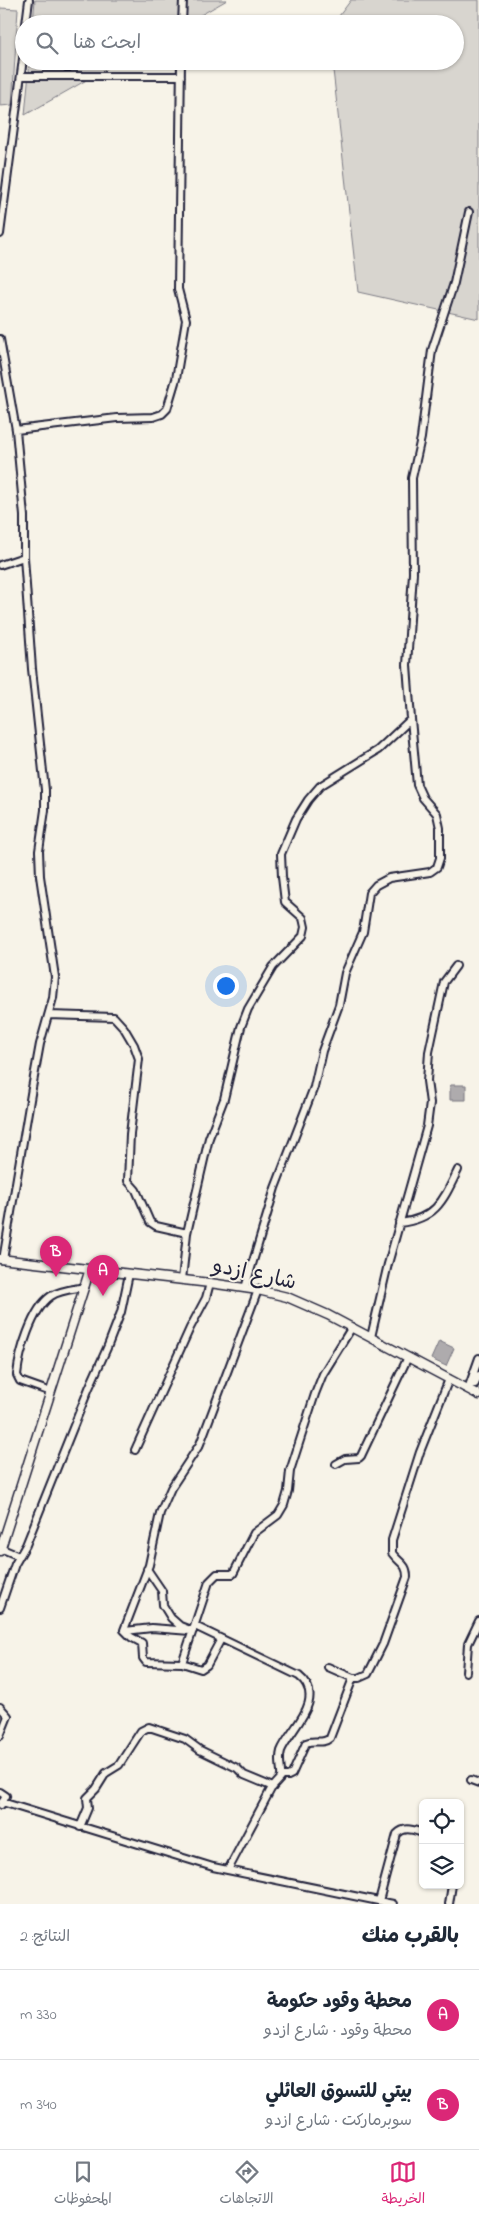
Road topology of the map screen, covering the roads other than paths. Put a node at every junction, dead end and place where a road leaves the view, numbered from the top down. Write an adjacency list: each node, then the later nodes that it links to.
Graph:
1 (29, 0): 3 (street)
2 (183, 0): 4 (street)
3 (27, 15)
4 (182, 15)
5 (22, 70): 7 (street)
6 (181, 70): 8 (street)
7 (21, 76): 8 (street); 10 (street)
8 (181, 76): 12 (street)
9 (469, 212): 15 (street)
10 (0, 234)
11 (0, 339): 12 (street)
12 (16, 430): 13 (street)
13 (24, 557): 14 (street); 17 (street)
14 (0, 565)
15 (411, 719): 20 (street); 27 (street)
16 (456, 966): 19 (street)
17 (49, 1015): 20 (street); 21 (street)
18 (458, 1170): 19 (street)
19 (399, 1223): 30 (street)
20 (186, 1233): 24 (street)
21 (2, 1259): 22 (street, شارع ازدو)
22 (90, 1269): 23 (street, شارع ازدو); 26 (street)
23 (129, 1274): 24 (street, شارع ازدو); 41 (street)
24 (182, 1280): 25 (street, شارع ازدو)
25 (210, 1283): 27 (street, شارع ازدو); 38 (street)
26 (85, 1287): 36 (street); 36 (street)
27 (245, 1288): 28 (street, شارع ازدو)
28 (258, 1290): 29 (street, شارع ازدو); 42 (street)
29 (352, 1327): 30 (street, شارع ازدو); 45 (street)
30 (371, 1337): 31 (street, شارع ازدو)
31 (408, 1357): 34 (street, شارع ازدو); 39 (street)
32 (479, 1358): 35 (street)
33 (479, 1375): 35 (street)
34 (449, 1379): 35 (street, شارع ازدو); 51 (street)
35 (469, 1386): 37 (street, شارع ازدو)
36 (51, 1392): 40 (street)
37 (479, 1395)
38 (135, 1450)
39 (336, 1464)
40 (0, 1549): 41 (street)
41 (20, 1556): 43 (street)
42 (148, 1569): 45 (street); 46 (street)
43 (0, 1608)
44 (479, 1621): 50 (street)
45 (194, 1629): 46 (street); 47 (street); 48 (street)
46 (125, 1631): 48 (street)
47 (221, 1639): 48 (street); 54 (street)
48 (182, 1663)
49 (328, 1667): 51 (street)
50 (466, 1672)
51 (354, 1678): 54 (street)
52 (0, 1707): 53 (street)
53 (0, 1736)
54 (282, 1776): 57 (street)
55 (471, 1780): 56 (street)
56 (479, 1783)
57 (273, 1787): 60 (street); 62 (street)
58 (0, 1792): 59 (street)
59 (1, 1804): 60 (street)
60 (80, 1827): 62 (street)
61 (419, 1832): 64 (street)
62 (228, 1870): 64 (street)
63 (451, 1889): 66 (street)
64 (379, 1901): 65 (street)
65 (393, 1904)
66 (448, 1904)

